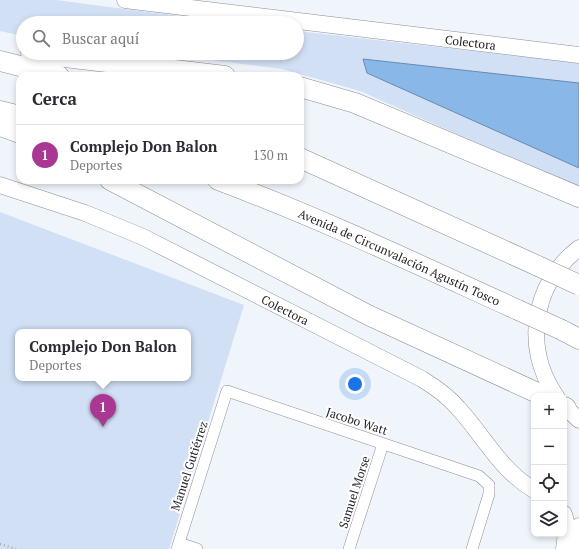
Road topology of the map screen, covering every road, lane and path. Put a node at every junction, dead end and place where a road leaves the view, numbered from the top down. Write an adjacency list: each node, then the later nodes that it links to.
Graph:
1 (124, 0): 2 (main road, Colectora)
2 (254, 16)
3 (304, 22): 6 (main road, Colectora)
4 (0, 46): 5 (highway)
5 (16, 50)
6 (579, 56)
7 (0, 60): 9 (highway)
8 (90, 60): 10 (highway)
9 (44, 72)
10 (191, 72)
11 (304, 88): 20 (highway)
12 (0, 111): 13 (highway)
13 (16, 115)
14 (0, 126): 15 (highway)
15 (16, 132)
16 (304, 160): 22 (highway, bridge)
17 (118, 184): 25 (highway)
18 (229, 184): 23 (highway, Avenida de Circunvalación Agustín Tosco, bridge)
19 (0, 185): 28 (main road, Colectora)
20 (579, 197)
21 (579, 248): 26 (main road)
22 (579, 285)
23 (570, 335)
24 (227, 391): 27 (street, Jacobo Watt); 32 (street, Manuel Gutiérrez)
25 (537, 393)
26 (569, 411)
27 (383, 444): 35 (street, Samuel Morse); 36 (street, Jacobo Watt)
28 (531, 488)
29 (579, 526): 38 (main road)
30 (566, 537): 37 (main road)
31 (0, 544): 33 (path)
32 (178, 546): 34 (street)
33 (16, 549)
34 (197, 549)
35 (349, 549)
36 (472, 549)
37 (564, 549)
38 (572, 549)

